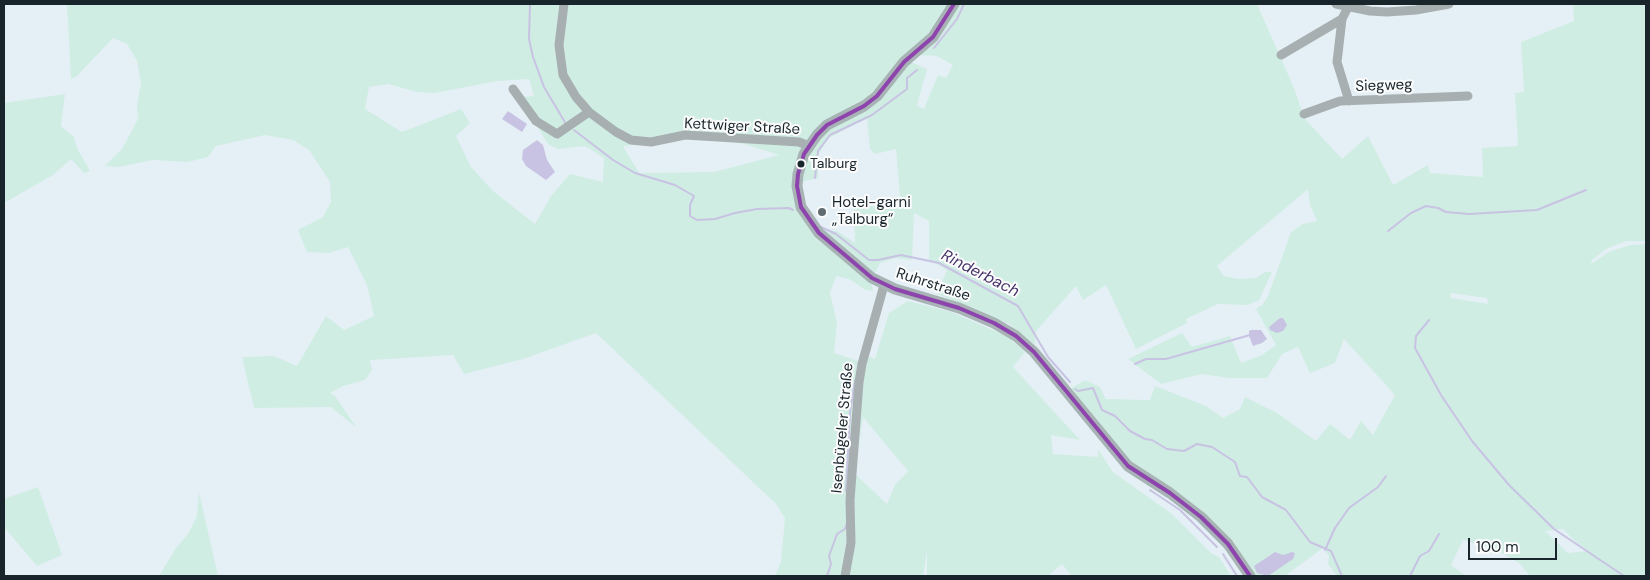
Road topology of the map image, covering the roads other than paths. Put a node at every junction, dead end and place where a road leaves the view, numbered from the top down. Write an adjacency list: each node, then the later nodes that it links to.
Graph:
1 (564, 4): 12 (street, Kettwiger Straße)
2 (954, 4): 13 (main road, Ruhrstraße)
3 (1336, 4): 5 (street)
4 (1444, 4): 5 (street)
5 (1348, 7): 6 (street)
6 (1342, 19): 7 (street); 10 (street)
7 (1281, 55)
8 (513, 89): 12 (street)
9 (1468, 96): 10 (street, Siegweg)
10 (1349, 101): 11 (street, Siegweg)
11 (1304, 114)
12 (585, 115): 13 (street, Kettwiger Straße)
13 (809, 146): 14 (main road, Ruhrstraße)
14 (884, 285): 15 (street, Isenbügeler Straße); 16 (main road, Ruhrstraße)
15 (845, 576)
16 (1250, 576)

